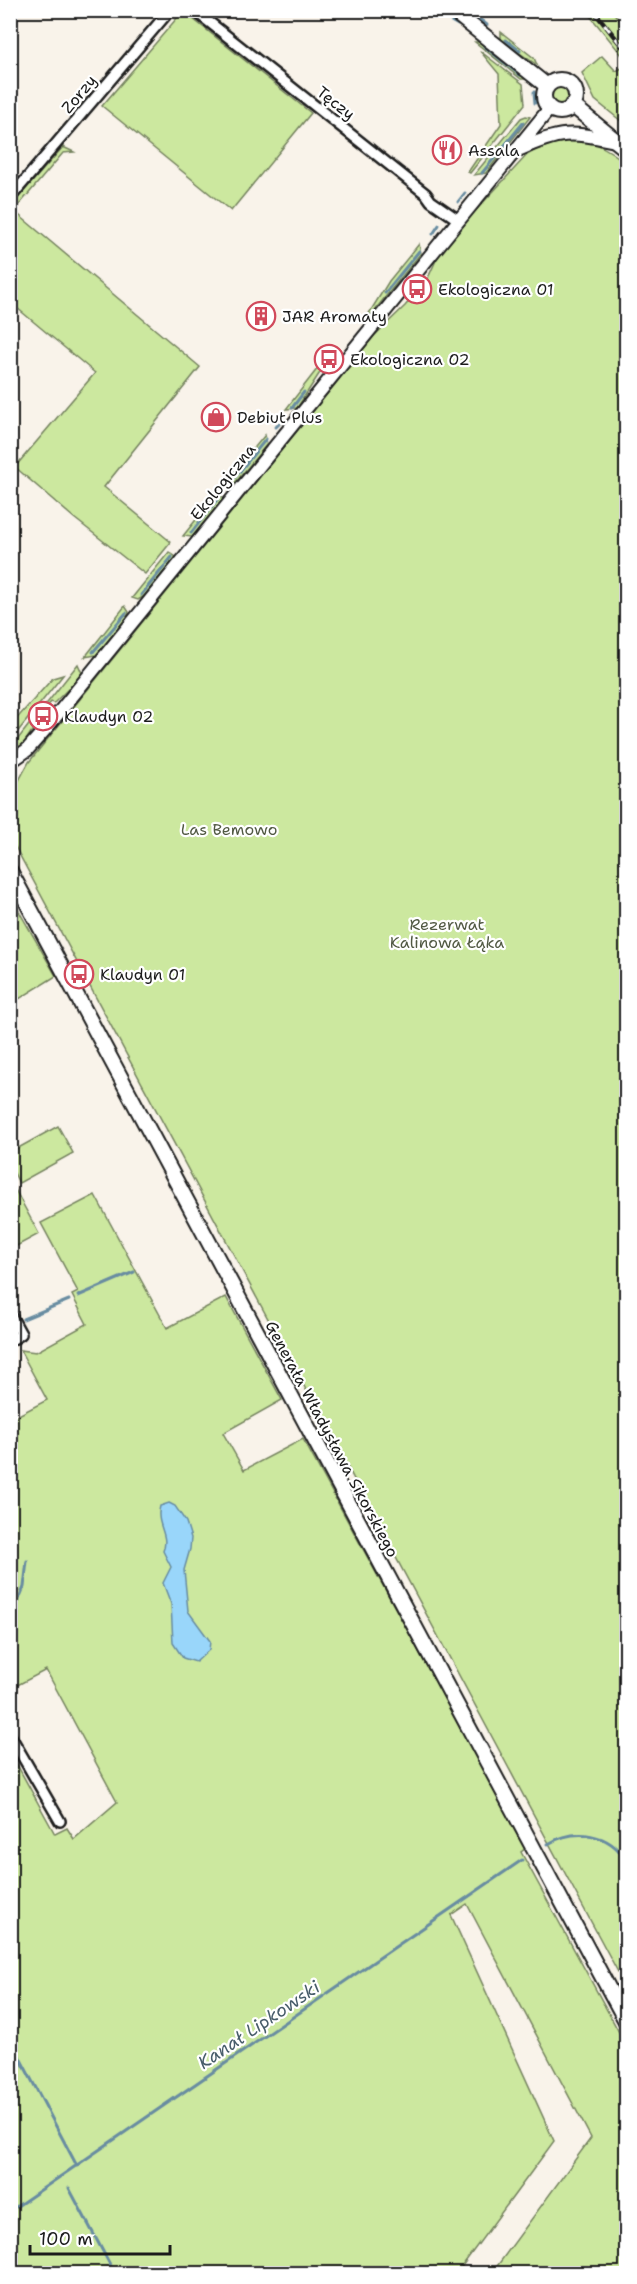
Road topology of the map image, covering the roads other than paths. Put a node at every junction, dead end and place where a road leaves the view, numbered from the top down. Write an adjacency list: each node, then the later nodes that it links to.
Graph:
1 (170, 10): 9 (street, Zorzy)
2 (194, 10): 10 (street, Tęczy)
3 (452, 10): 4 (main road)
4 (547, 87): 5 (main road); 6 (main road)
5 (572, 105): 6 (main road); 7 (main road)
6 (550, 108): 8 (street, Ekologiczna)
7 (622, 145): 8 (street)
8 (514, 152): 10 (street, Ekologiczna)
9 (10, 198)
10 (458, 219): 11 (street, Ekologiczna)
11 (10, 762)
12 (10, 871): 17 (main road, Generała Władysława Sikorskiego)
13 (10, 1314): 14 (street)
14 (10, 1341)
15 (10, 1735): 16 (street)
16 (60, 1821)
17 (627, 2021)

